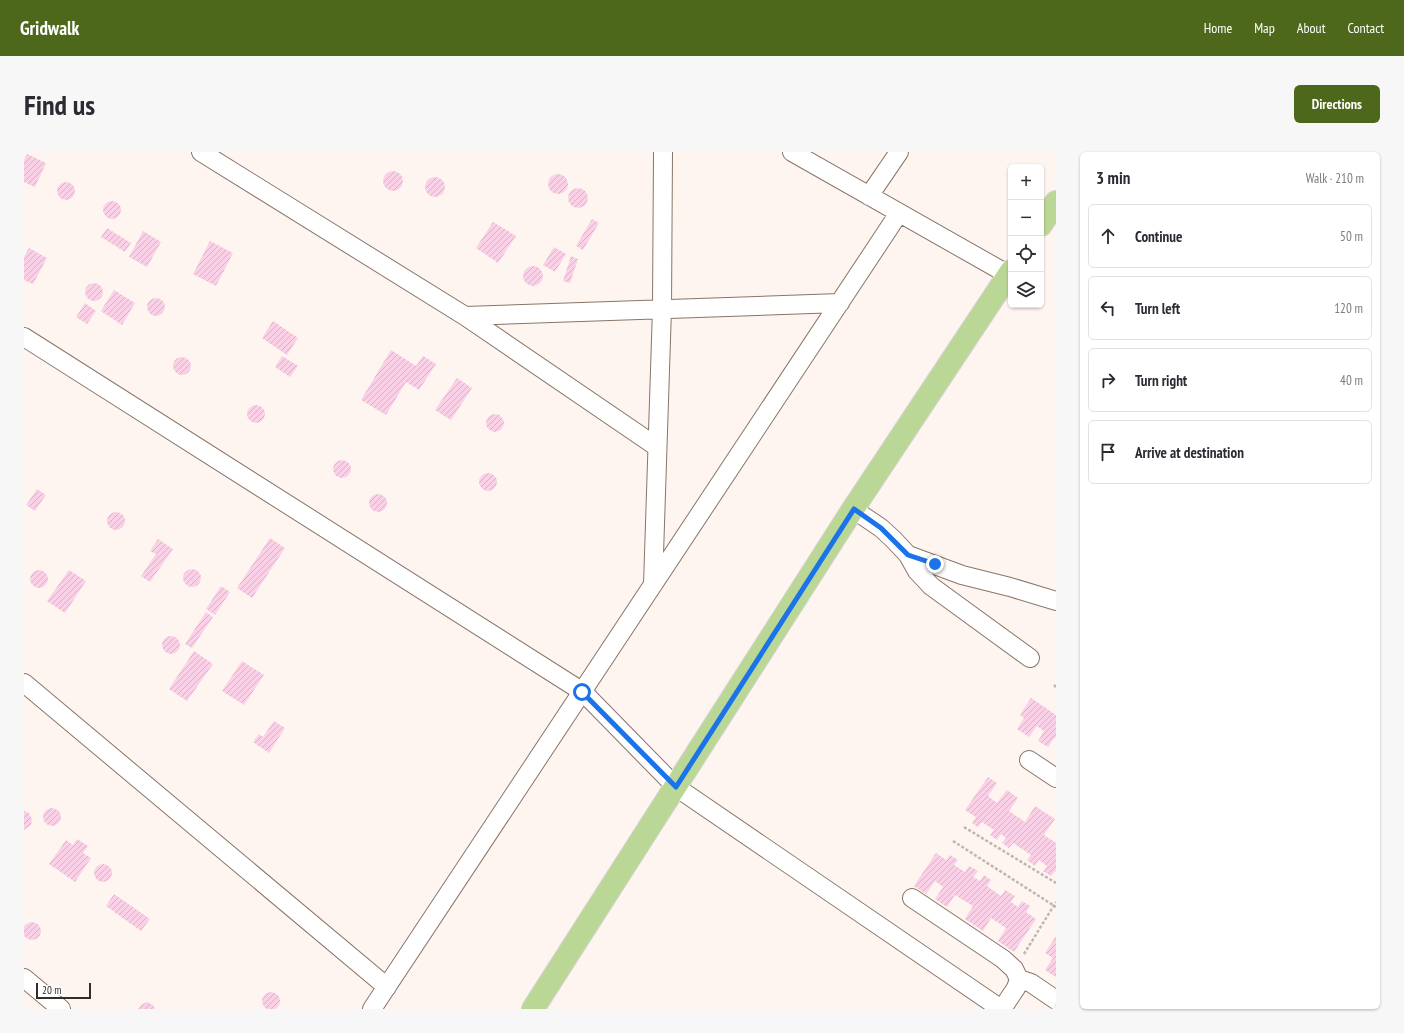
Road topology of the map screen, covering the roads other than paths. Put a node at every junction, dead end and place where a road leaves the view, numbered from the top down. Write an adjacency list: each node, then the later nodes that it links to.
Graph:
1 (201, 152): 13 (street)
2 (663, 152): 12 (street)
3 (792, 152): 5 (street)
4 (899, 152): 5 (street)
5 (869, 196): 7 (street)
6 (1056, 202): 8 (main road)
7 (899, 214): 9 (street); 11 (street)
8 (1044, 220)
9 (1008, 272)
10 (1008, 276): 16 (main road)
11 (840, 303): 12 (street); 18 (street)
12 (662, 309): 13 (street); 15 (street)
13 (465, 316): 15 (street)
14 (24, 337): 22 (street)
15 (657, 447): 18 (street)
16 (854, 509): 17 (street); 25 (main road)
17 (908, 555): 19 (street); 20 (street)
18 (653, 586): 22 (street)
19 (1056, 601)
20 (1030, 658)
21 (24, 683): 29 (street)
22 (582, 692): 25 (street); 29 (street)
23 (1029, 760): 24 (street)
24 (1056, 778)
25 (676, 787): 33 (main road); 34 (street)
26 (912, 898): 27 (street)
27 (1017, 974): 30 (street); 34 (street)
28 (24, 978): 31 (street)
29 (387, 987): 32 (street)
30 (1056, 1000)
31 (61, 1009)
32 (372, 1009)
33 (534, 1009)
34 (1002, 1009)

